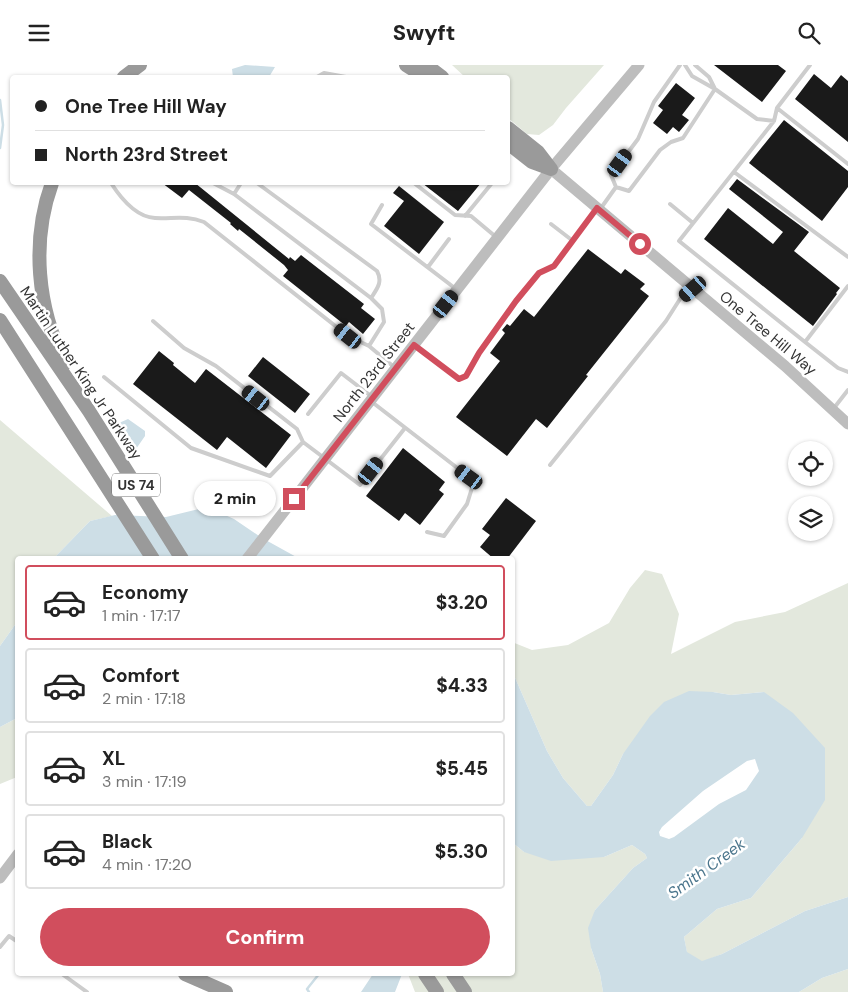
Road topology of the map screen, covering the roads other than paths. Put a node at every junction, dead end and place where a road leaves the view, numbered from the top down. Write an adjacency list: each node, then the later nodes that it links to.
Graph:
1 (140, 65): 9 (highway)
2 (406, 65): 12 (highway)
3 (426, 65): 13 (highway)
4 (639, 65): 20 (main road, North 23rd Street)
5 (680, 65): 29 (lane)
6 (684, 65): 14 (lane)
7 (695, 65): 14 (lane)
8 (810, 65): 15 (lane)
9 (127, 75)
10 (320, 75): 11 (lane)
11 (335, 75)
12 (422, 75)
13 (439, 75)
14 (715, 89): 16 (lane); 29 (lane)
15 (777, 108): 16 (lane); 19 (lane)
16 (774, 121): 21 (lane)
17 (510, 130): 20 (highway)
18 (510, 145): 20 (highway)
19 (847, 161)
20 (552, 169): 33 (main road, One Tree Hill Way); 38 (main road, North 23rd Street)
21 (734, 172): 35 (lane); 40 (lane)
22 (51, 185): 58 (highway)
23 (112, 185): 51 (lane)
24 (217, 185): 30 (lane)
25 (240, 185): 30 (lane)
26 (260, 185): 46 (lane)
27 (417, 185): 34 (lane)
28 (490, 185): 34 (lane)
29 (616, 187): 33 (lane)
30 (234, 194): 46 (lane)
31 (670, 204): 35 (lane)
32 (382, 205): 41 (lane)
33 (599, 209): 39 (lane); 44 (main road, One Tree Hill Way)
34 (465, 216): 38 (lane)
35 (693, 223): 49 (lane)
36 (551, 224): 39 (lane)
37 (448, 239): 41 (lane)
38 (497, 239): 45 (main road, North 23rd Street)
39 (573, 241): 50 (lane)
40 (848, 257)
41 (428, 267): 45 (lane)
42 (0, 281): 58 (highway, Martin Luther King Jr Parkway / US 74)
43 (848, 287): 49 (lane)
44 (693, 289): 57 (main road, One Tree Hill Way); 64 (lane)
45 (457, 290): 50 (main road, North 23rd Street)
46 (371, 298): 51 (lane)
47 (0, 320): 66 (highway, US 74)
48 (153, 321): 62 (lane)
49 (804, 342): 53 (lane)
50 (414, 345): 52 (main road, North 23rd Street)
51 (369, 346): 52 (lane)
52 (396, 369): 56 (main road, North 23rd Street)
53 (848, 372)
54 (104, 377): 62 (lane)
55 (848, 390): 57 (lane)
56 (372, 399): 59 (lane); 61 (lane); 63 (main road, North 23rd Street)
57 (833, 409): 60 (main road, One Tree Hill Way)
58 (89, 411): 67 (highway, Martin Luther King Jr Parkway / US 74)
59 (308, 414)
60 (848, 424)
61 (405, 428): 63 (lane); 65 (lane)
62 (303, 442): 63 (lane)
63 (326, 459): 68 (main road, North 23rd Street)
64 (550, 465)
65 (427, 532)
66 (151, 556)
67 (180, 556)
68 (249, 556)
69 (15, 858): 70 (main road)
70 (0, 878)
71 (15, 940): 72 (lane)
72 (0, 947)
73 (65, 976): 77 (lane)
74 (190, 976): 78 (highway)
75 (426, 976): 79 (highway)
76 (454, 976): 80 (highway)
77 (87, 992)
78 (226, 992)
79 (437, 992)
80 (465, 992)

